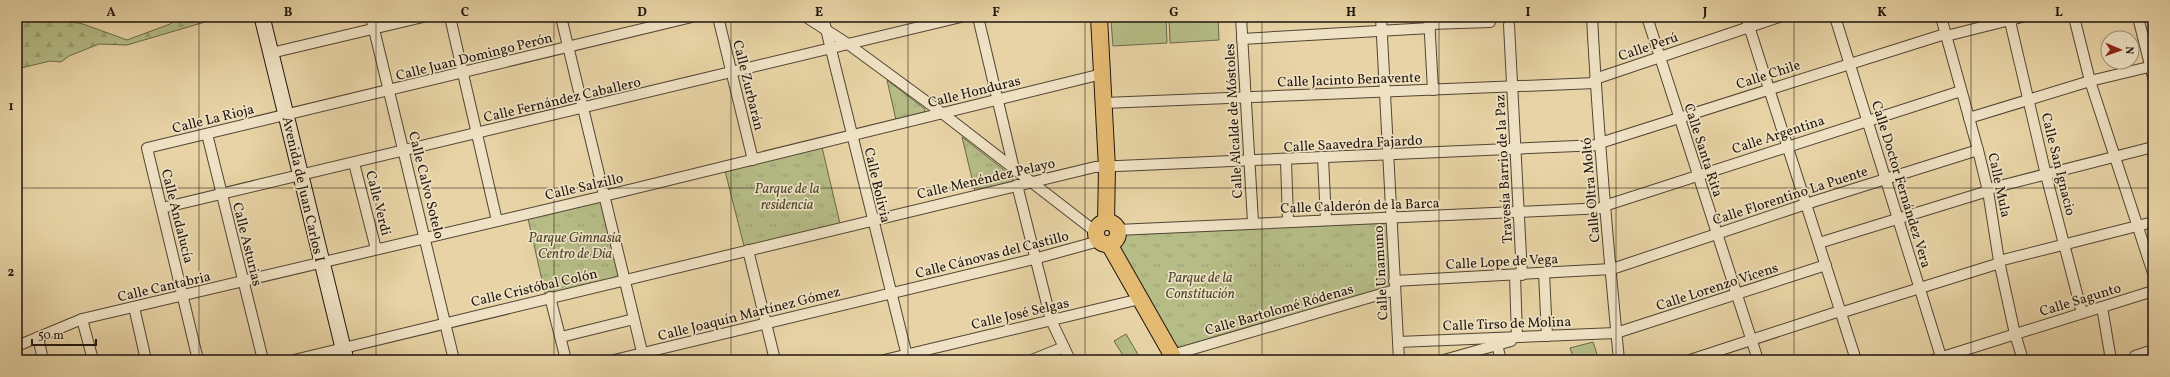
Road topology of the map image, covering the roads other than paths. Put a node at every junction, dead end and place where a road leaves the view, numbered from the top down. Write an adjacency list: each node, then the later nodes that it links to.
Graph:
1 (262, 17): 37 (street, Avenida de Juan Carlos I)
2 (371, 17): 29 (street, Calle Calvo Sotelo)
3 (424, 17): 29 (street)
4 (450, 17): 42 (street)
5 (561, 17): 35 (street)
6 (692, 17): 35 (street, Calle Juan Domingo Perón)
7 (718, 17): 41 (street, Calle Zurbarán)
8 (806, 17): 30 (street)
9 (823, 17): 30 (street, Calle Bolivia)
10 (961, 17): 34 (street, Calle Fernández Caballero)
11 (978, 17): 54 (street)
12 (1099, 17): 43 (main road)
13 (1241, 17): 33 (street, Calle Alcalde de Móstoles)
14 (1381, 17): 31 (street, Calle Unamuno)
15 (1592, 17): 45 (street, Calle Oltra Moltó)
16 (1647, 17): 38 (street, Calle Santa Rita)
17 (1746, 17): 28 (street)
18 (1779, 17): 28 (street, Calle Perú)
19 (1835, 17): 39 (street, Calle Doctor Fernández Vera)
20 (1941, 17): 32 (street, Calle Mula)
21 (2022, 17): 24 (street, Calle Chile)
22 (2074, 17): 46 (street)
23 (2138, 17): 40 (street)
24 (2009, 19): 32 (street, Calle Chile); 55 (street, Calle San Ignacio)
25 (1490, 22): 26 (street)
26 (1430, 23): 31 (street); 50 (street)
27 (1510, 25): 47 (street, Travesía Barrio de la Paz)
28 (1749, 27): 38 (street, Calle Perú); 48 (street)
29 (374, 29): 37 (street); 49 (street, Calle Calvo Sotelo)
30 (825, 29): 34 (street); 36 (street, Calle Bolivia)
31 (1382, 30): 33 (street); 52 (street, Calle Unamuno)
32 (1945, 35): 39 (street, Calle Chile); 51 (street, Calle Mula)
33 (1242, 39): 53 (street, Calle Alcalde de Móstoles)
34 (848, 44): 36 (street, Calle Fernández Caballero); 58 (street)
35 (568, 47): 42 (street, Calle Juan Domingo Perón); 57 (street)
36 (830, 48): 41 (street, Calle Fernández Caballero); 65 (street, Calle Bolivia)
37 (271, 53): 59 (street, Avenida de Juan Carlos I)
38 (1659, 57): 45 (street, Calle Perú); 60 (street, Calle Santa Rita)
39 (1849, 63): 48 (street, Calle Chile); 62 (street, Calle Doctor Fernández Vera)
40 (2151, 66): 44 (street); 46 (street)
41 (732, 72): 57 (street, Calle Fernández Caballero); 76 (street, Calle Zurbarán)
42 (463, 73): 49 (street, Calle Juan Domingo Perón); 63 (street)
43 (1102, 74): 54 (street, Calle Honduras); 56 (main road)
44 (2153, 77)
45 (1595, 81): 47 (street, Calle Jacinto Benavente); 66 (street, Calle Oltra Moltó)
46 (2090, 81): 55 (street); 74 (street)
47 (1513, 86): 50 (street, Calle Jacinto Benavente); 70 (street, Travesía Barrio de la Paz)
48 (1768, 88): 60 (street, Calle Chile); 67 (street)
49 (390, 90): 59 (street, Calle Juan Domingo Perón); 72 (street, Calle Calvo Sotelo)
50 (1433, 90): 52 (street, Calle Jacinto Benavente)
51 (1961, 91): 61 (street, Calle Mula); 62 (street, Calle Argentina)
52 (1385, 92): 53 (street, Calle Jacinto Benavente); 73 (street, Calle Unamuno)
53 (1246, 98): 56 (street, Calle Jacinto Benavente); 78 (street, Calle Alcalde de Móstoles)
54 (997, 99): 58 (street, Calle Honduras); 81 (street)
55 (2029, 100): 61 (street); 83 (street, Calle San Ignacio)
56 (1104, 104): 80 (main road)
57 (583, 109): 63 (street, Calle Fernández Caballero); 90 (street)
58 (942, 113): 65 (street, Calle Honduras); 81 (street)
59 (286, 115): 64 (street, Calle La Rioja); 84 (street, Avenida de Juan Carlos I)
60 (1678, 117): 66 (street, Calle Chile); 82 (street, Calle Santa Rita)
61 (1970, 118): 71 (street, Calle Mula)
62 (1867, 121): 67 (street, Calle Argentina); 85 (street, Calle Doctor Fernández Vera)
63 (478, 133): 72 (street, Calle Fernández Caballero); 99 (street)
64 (207, 134): 69 (street, Calle La Rioja); 89 (street, Calle Asturias)
65 (852, 135): 76 (street, Calle Salzillo); 97 (street, Calle Bolivia)
66 (1600, 144): 70 (street, Calle Saavedra Fajardo); 92 (street, Calle Oltra Moltó)
67 (1788, 146): 82 (street, Calle Argentina); 91 (street)
68 (2153, 147): 74 (street)
69 (147, 148): 93 (street, Calle Andalucía)
70 (1515, 150): 73 (street, Calle Saavedra Fajardo); 94 (street, Travesía Barrio de la Paz)
71 (1978, 150): 85 (street, Calle Florentino La Puente); 88 (street, Calle Mula)
72 (405, 151): 79 (street, Calle Fernández Caballero); 106 (street, Calle Calvo Sotelo)
73 (1388, 155): 75 (street, Calle Saavedra Fajardo); 95 (street, Calle Unamuno)
74 (2115, 157): 83 (street); 103 (street)
75 (1323, 158): 77 (street, Calle Saavedra Fajardo); 98 (street)
76 (753, 160): 90 (street, Calle Salzillo)
77 (1286, 160): 78 (street, Calle Saavedra Fajardo); 100 (street)
78 (1249, 161): 80 (street, Calle Saavedra Fajardo); 101 (street, Calle Alcalde de Móstoles)
79 (354, 163): 84 (street, Calle Fernández Caballero); 109 (street, Calle Verdi)
80 (1107, 168): 86 (street, Calle Menéndez Pelayo); 104 (main road)
81 (1014, 169): 86 (street)
82 (1698, 175): 92 (street, Calle Argentina); 105 (street, Calle Santa Rita)
83 (2046, 175): 88 (street); 108 (street, Calle San Ignacio)
84 (300, 176): 89 (street, Calle Fernández Caballero); 113 (street, Avenida de Juan Carlos I)
85 (1885, 179): 91 (street, Calle Florentino La Puente); 96 (street, Calle Doctor Fernández Vera)
86 (1030, 182): 87 (street, Calle Menéndez Pelayo); 104 (street)
87 (1017, 185): 97 (street, Calle Menéndez Pelayo); 111 (street)
88 (1988, 190): 96 (street); 112 (street, Calle Mula)
89 (222, 195): 93 (street, Calle Fernández Caballero); 120 (street, Calle Asturias)
90 (604, 196): 99 (street, Calle Salzillo); 119 (street)
91 (1806, 204): 105 (street, Calle Florentino La Puente); 107 (street)
92 (1604, 207): 94 (street, Calle Calderón de la Barca); 115 (street, Calle Oltra Moltó)
93 (162, 208): 126 (street, Calle Andalucía)
94 (1519, 213): 95 (street, Calle Calderón de la Barca); 118 (street, Travesía Barrio de la Paz)
95 (1390, 218): 98 (street, Calle Calderón de la Barca); 121 (street, Calle Unamuno)
96 (1897, 219): 107 (street); 122 (street, Calle Doctor Fernández Vera)
97 (872, 220): 110 (street, Calle Cristóbal Colón); 124 (street, Calle Bolivia)
98 (1326, 220): 100 (street, Calle Calderón de la Barca)
99 (497, 221): 106 (street, Calle Salzillo)
100 (1288, 221): 101 (street, Calle Calderón de la Barca)
101 (1253, 222): 104 (street, Calle Calderón de la Barca)
102 (2153, 222): 103 (street)
103 (2138, 226): 108 (street); 116 (street)
104 (1106, 234): 111 (street, Calle Cánovas del Castillo); 128 (main road)
105 (1717, 235): 115 (street, Calle Florentino La Puente); 125 (street, Calle Santa Rita)
106 (426, 237): 109 (street, Calle Salzillo); 136 (street, Calle Calvo Sotelo)
107 (1818, 243): 114 (street)
108 (2064, 244): 112 (street); 132 (street, Calle San Ignacio)
109 (376, 250): 113 (street, Calle Salzillo)
110 (748, 250): 119 (street, Calle Cristóbal Colón); 137 (street)
111 (1034, 259): 124 (street, Calle Cánovas del Castillo); 135 (street)
112 (1999, 262): 122 (street); 139 (street, Calle Mula)
113 (322, 263): 120 (street, Calle Cantabria); 151 (street, Avenida de Juan Carlos I)
114 (1826, 266): 125 (street, Calle Lorenzo Vicens); 131 (street)
115 (1612, 269): 117 (street, Calle Lope de Vega); 138 (street, Calle Oltra Moltó)
116 (2153, 273)
117 (1544, 274): 118 (street, Calle Lope de Vega); 141 (street)
118 (1518, 275): 121 (street, Calle Lope de Vega); 144 (street, Travesía Barrio de la Paz)
119 (625, 279): 127 (street, Calle Cristóbal Colón); 134 (street)
120 (243, 282): 126 (street, Calle Cantabria); 160 (street, Calle Asturias)
121 (1395, 285): 146 (street, Calle Unamuno); 154 (street, Calle Bartolomé Ródenas)
122 (1920, 288): 131 (street); 155 (street, Calle Doctor Fernández Vera)
123 (2153, 291): 130 (street, Calle Sagunto)
124 (890, 293): 137 (street, Calle Joaquín Martínez Gómez); 153 (street, Calle Bolivia)
125 (1736, 294): 138 (street, Calle Lorenzo Vicens); 145 (street, Calle Santa Rita)
126 (183, 295): 129 (street, Calle Cantabria); 159 (street, Calle Andalucía)
127 (550, 297): 136 (street, Calle Cristóbal Colón); 143 (street)
128 (1140, 299): 135 (street, Calle José Selgas); 154 (main road)
129 (134, 307): 133 (street, Calle Cantabria); 158 (street)
130 (2102, 307): 132 (street, Calle Sagunto); 177 (street)
131 (1840, 312): 145 (street); 175 (street)
132 (2082, 313): 139 (street, Calle Sagunto)
133 (82, 319): 142 (street, Calle Cantabria); 157 (street)
134 (634, 319): 143 (street); 152 (street)
135 (1052, 320): 149 (street); 153 (street, Calle José Selgas)
136 (445, 322): 151 (street, Calle Cristóbal Colón); 162 (street, Calle Calvo Sotelo)
137 (765, 324): 152 (street, Calle Joaquín Martínez Gómez); 165 (street)
138 (1616, 333): 141 (street, Calle Tirso de Molina); 172 (street, Calle Oltra Moltó)
139 (2015, 334): 155 (street, Calle Sagunto); 176 (street, Calle Mula)
140 (1528, 336): 141 (street, Calle Tirso de Molina); 144 (street, Calle Tirso de Molina); 147 (street)
141 (1547, 336)
142 (38, 337): 148 (street, Calle Cantabria); 156 (street)
143 (561, 337): 163 (street)
144 (1517, 337): 146 (street, Calle Tirso de Molina)
145 (1751, 339): 173 (street); 174 (street, Calle Santa Rita)
146 (1398, 342): 169 (street, Calle Unamuno)
147 (1497, 345): 170 (street); 171 (street)
148 (17, 346)
149 (1064, 347): 167 (street); 168 (street)
150 (2153, 350): 178 (street)
151 (344, 354): 161 (street, Calle Cristóbal Colón)
152 (643, 356): 164 (street, Calle Joaquín Martínez Gómez)
153 (907, 357): 166 (street, Calle José Selgas)
154 (1173, 358)
155 (1939, 359)
156 (43, 360)
157 (93, 360)
158 (146, 360)
159 (198, 360)
160 (263, 360)
161 (294, 360)
162 (454, 360)
163 (566, 360)
164 (614, 360)
165 (774, 360)
166 (884, 360)
167 (1032, 360)
168 (1070, 360)
169 (1399, 360)
170 (1444, 360)
171 (1501, 360)
172 (1619, 360)
173 (1690, 360)
174 (1758, 360)
175 (1856, 360)
176 (2023, 360)
177 (2111, 360)
178 (2134, 360)

